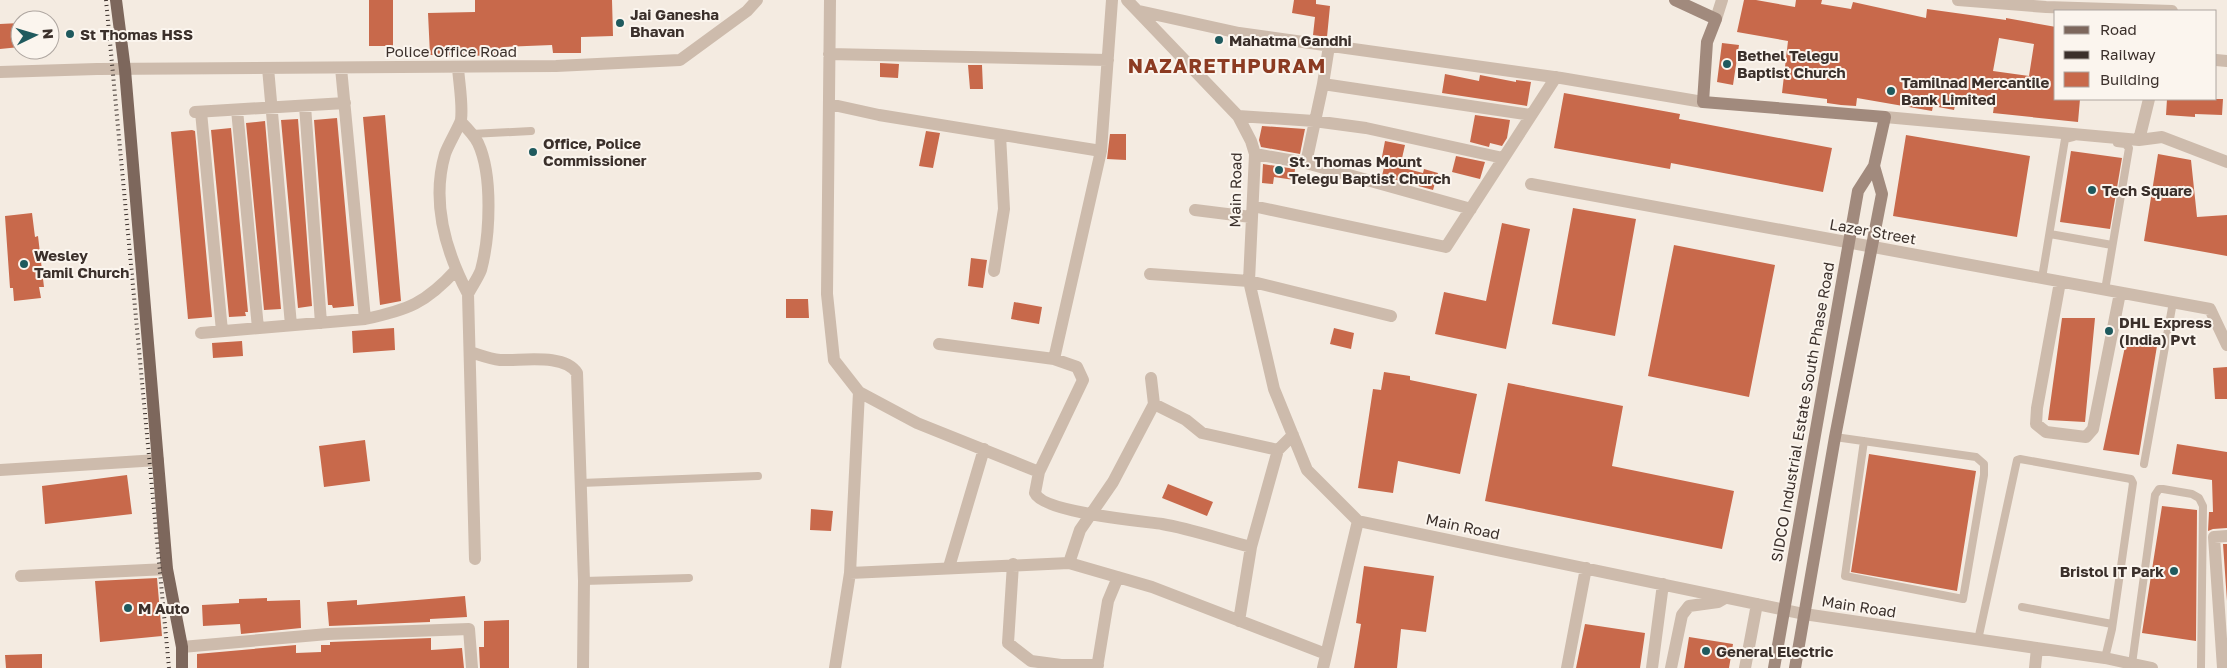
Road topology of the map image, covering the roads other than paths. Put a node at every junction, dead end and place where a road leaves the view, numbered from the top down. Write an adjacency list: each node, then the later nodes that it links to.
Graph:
1 (116, 0): 19 (main road)
2 (757, 0): 16 (street, Police Office Road)
3 (830, 0): 14 (street)
4 (1112, 0): 15 (street)
5 (1127, 0): 11 (street, Main Road)
6 (1676, 0): 12 (main road)
7 (1722, 0): 12 (street)
8 (1958, 0): 9 (street)
9 (2046, 3): 10 (street)
10 (2156, 10)
11 (1139, 11): 13 (street); 31 (street, Main Road)
12 (1716, 19): 24 (main road)
13 (1328, 46): 21 (street); 22 (street)
14 (829, 54): 15 (street); 26 (street)
15 (1108, 60): 39 (street)
16 (458, 67): 18 (street, Police Office Road); 34 (street)
17 (268, 68): 18 (street, Police Office Road); 19 (street, Police Office Road); 28 (street)
18 (341, 68): 25 (street)
19 (125, 70): 20 (street, Police Office Road); 82 (main road)
20 (0, 72)
21 (1556, 77): 24 (street); 30 (street)
22 (1323, 84): 30 (street); 33 (street)
23 (2149, 100): 38 (street)
24 (1703, 102): 32 (main road)
25 (344, 104): 27 (street); 64 (street)
26 (829, 104): 37 (street); 75 (street)
27 (305, 106): 28 (street); 65 (street)
28 (271, 108): 29 (street); 66 (street)
29 (237, 110): 67 (street); 68 (street)
30 (1531, 115): 41 (street)
31 (1238, 116): 33 (street); 40 (street, Main Road)
32 (1885, 117): 38 (street); 44 (main road, SIDCO Industrial Estate South Phase Road)
33 (1314, 121): 41 (street); 43 (street)
34 (461, 122): 36 (street); 53 (street)
35 (531, 131): 36 (lane)
36 (471, 134): 61 (street)
37 (1000, 135): 39 (street); 54 (street)
38 (2139, 140): 42 (street)
39 (1102, 152): 73 (street)
40 (1255, 154): 43 (street); 48 (street, Main Road)
41 (1503, 158): 46 (street)
42 (2227, 162)
43 (1306, 164): 46 (street)
44 (1874, 166): 50 (main road, SIDCO Industrial Estate South Phase Road); 52 (main road, SIDCO Industrial Estate South Phase Road)
45 (1531, 184): 50 (street, Lazer Street)
46 (1471, 209): 48 (street)
47 (1195, 210): 48 (street)
48 (1252, 211): 57 (street, Main Road)
49 (2050, 234): 51 (lane); 51 (lane); 56 (lane)
50 (1848, 243): 52 (street, Lazer Street); 108 (main road, SIDCO Industrial Estate South Phase Road)
51 (2112, 245): 59 (lane)
52 (1872, 248): 56 (street, Lazer Street); 78 (main road, SIDCO Industrial Estate South Phase Road)
53 (456, 270): 61 (street); 64 (street)
54 (994, 271)
55 (1150, 274): 57 (street)
56 (2042, 278): 58 (street, Lazer Street)
57 (1248, 281): 63 (street); 77 (street, Main Road)
58 (2060, 282): 59 (street, Lazer Street); 60 (street)
59 (2105, 290): 60 (street, Lazer Street)
60 (2120, 293): 62 (street, Lazer Street)
61 (468, 294): 72 (street)
62 (2173, 302): 71 (street, Lazer Street); 83 (lane)
63 (1391, 316)
64 (365, 319): 65 (street)
65 (321, 323): 66 (street)
66 (291, 325): 67 (street)
67 (258, 328): 68 (street)
68 (222, 331): 69 (street)
69 (201, 333)
70 (940, 344): 73 (street)
71 (2227, 345)
72 (470, 352): 87 (street); 92 (street)
73 (1054, 359): 85 (street)
74 (1151, 378): 76 (street)
75 (859, 392): 80 (street); 98 (street)
76 (1154, 404): 81 (street); 88 (street)
77 (1293, 435): 81 (street); 89 (street, Main Road)
78 (1835, 438): 79 (lane); 109 (main road, SIDCO Industrial Estate South Phase Road)
79 (1864, 441): 79 (lane)
80 (984, 449): 85 (street); 95 (street)
81 (1278, 450): 91 (street)
82 (158, 460): 84 (street); 97 (main road)
83 (2144, 464)
84 (0, 470)
85 (1039, 472): 88 (street)
86 (758, 476): 87 (lane)
87 (581, 482): 102 (street)
88 (1090, 514): 91 (street); 93 (street)
89 (1358, 521): 96 (street, Main Road); 115 (street)
90 (2220, 536): 107 (street)
91 (1251, 547): 110 (street)
92 (475, 559)
93 (1069, 563): 94 (street); 100 (street)
94 (1013, 564): 95 (street); 117 (street)
95 (949, 568): 98 (street)
96 (1586, 568): 103 (street, Main Road); 125 (street)
97 (167, 569): 99 (street); 113 (main road)
98 (850, 573): 123 (street)
99 (21, 576)
100 (1118, 577): 110 (street); 119 (street)
101 (688, 578): 102 (lane)
102 (584, 581): 122 (street)
103 (1664, 584): 104 (street, Main Road); 126 (street)
104 (1725, 597): 105 (street, Main Road); 127 (street)
105 (1757, 604): 108 (street, Main Road); 128 (street)
106 (2022, 607): 111 (lane)
107 (2222, 608): 134 (street)
108 (1783, 610): 109 (street, Main Road); 129 (main road, SIDCO Industrial Estate South Phase Road)
109 (1804, 614): 112 (street, Main Road); 130 (main road, SIDCO Industrial Estate South Phase Road)
110 (1239, 621): 115 (street)
111 (2112, 624): 112 (lane); 116 (lane)
112 (1978, 640): 114 (street, Main Road)
113 (182, 647): 120 (main road); 121 (street)
114 (2037, 648): 116 (street, Main Road); 131 (street)
115 (1326, 654): 124 (street)
116 (2105, 658): 118 (street, Main Road)
117 (1032, 664): 119 (street)
118 (2132, 664): 132 (street, Main Road); 133 (lane)
119 (1097, 667)
120 (182, 668)
121 (472, 668)
122 (583, 668)
123 (834, 668)
124 (1323, 668)
125 (1567, 668)
126 (1652, 668)
127 (1671, 668)
128 (1745, 668)
129 (1774, 668)
130 (1795, 668)
131 (2035, 668)
132 (2152, 668)
133 (2200, 668)
134 (2223, 668)

